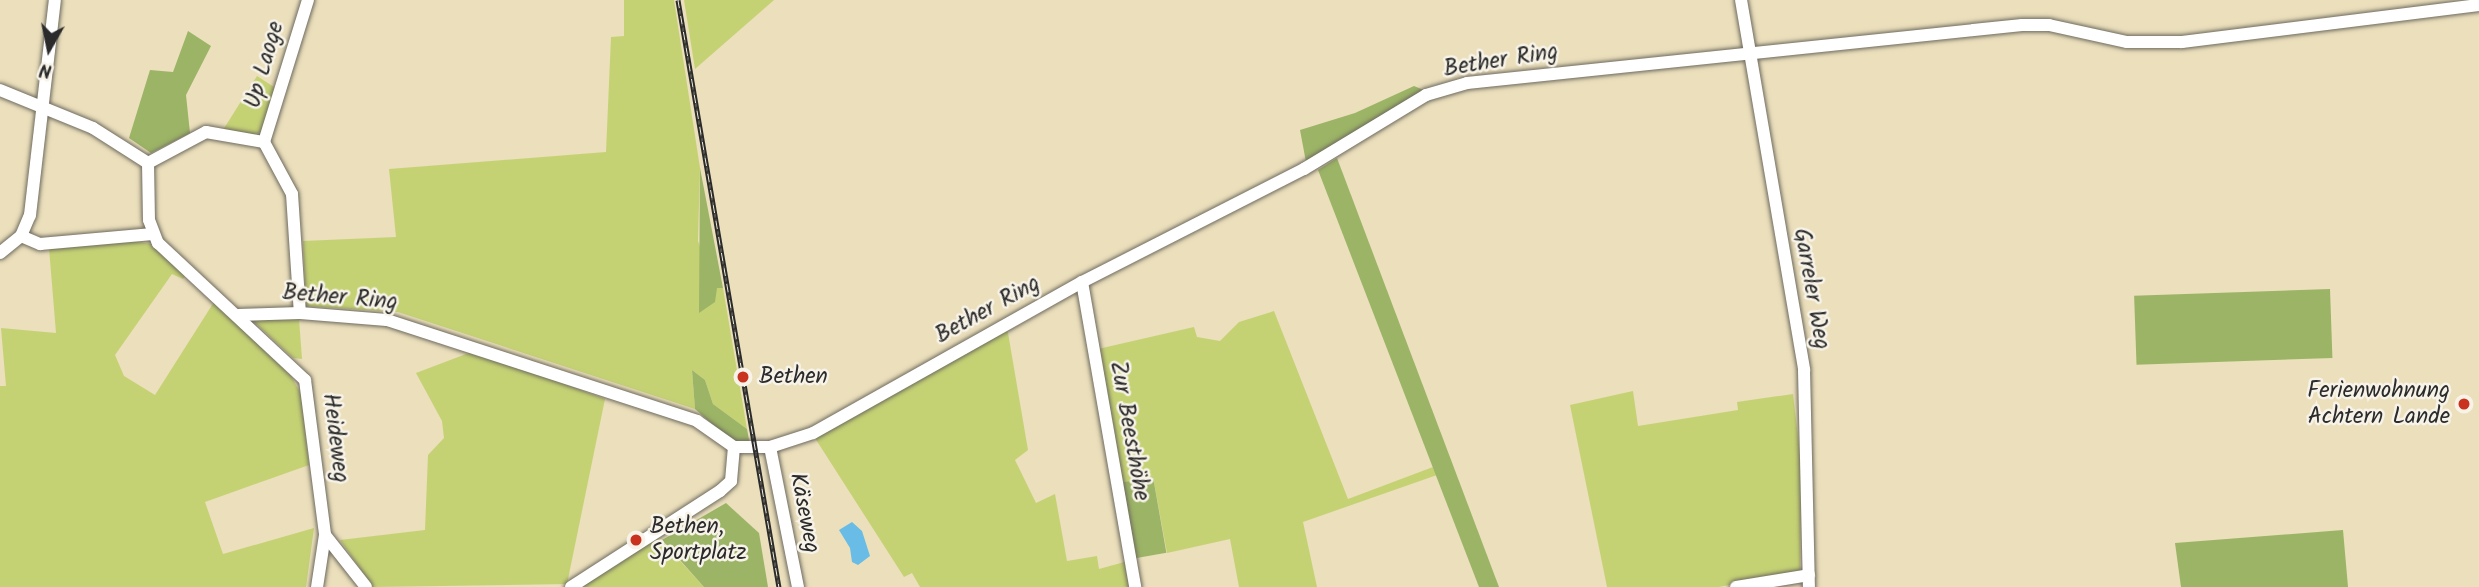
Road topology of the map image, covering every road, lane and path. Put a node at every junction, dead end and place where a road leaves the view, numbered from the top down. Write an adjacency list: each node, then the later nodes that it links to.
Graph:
1 (55, 0): 7 (street)
2 (1741, 0): 5 (street, Garreler Weg)
3 (303, 2): 8 (street, Up Laoge)
4 (2479, 5): 5 (street, Bether Ring)
5 (1750, 55): 13 (street, Bether Ring); 19 (street, Garreler Weg)
6 (0, 90): 7 (street)
7 (44, 108): 9 (street); 11 (street)
8 (264, 142): 9 (street, Up Laoge); 14 (street, Up Laoge)
9 (148, 163): 10 (street)
10 (153, 234): 11 (street); 15 (street, Heideweg)
11 (21, 236): 12 (street)
12 (0, 253)
13 (1082, 282): 17 (street, Bether Ring); 24 (street, Zur Beesthöhe)
14 (300, 313): 15 (street, Bether Ring); 16 (street, Bether Ring)
15 (238, 315): 18 (street, Heideweg)
16 (734, 447): 17 (street, Bether Ring); 22 (street)
17 (770, 447): 23 (street, Käseweg)
18 (325, 536): 20 (street, Heideweg); 21 (street)
19 (1809, 581): 25 (street)
20 (317, 587)
21 (366, 587)
22 (571, 587)
23 (798, 587)
24 (1135, 587)
25 (1735, 587)

